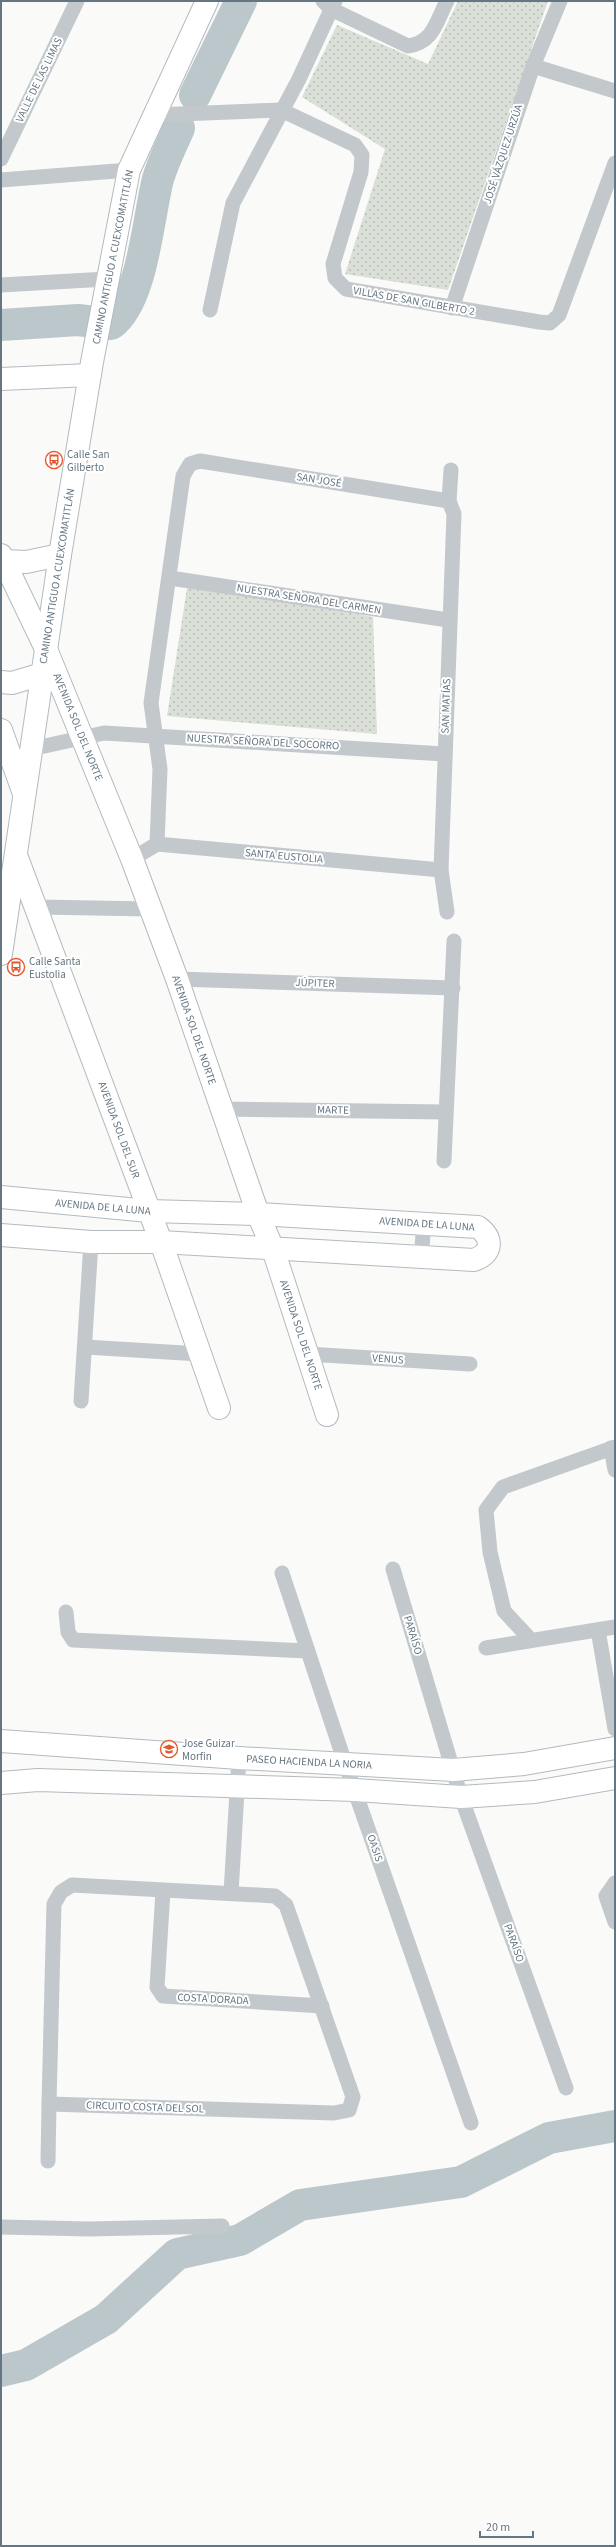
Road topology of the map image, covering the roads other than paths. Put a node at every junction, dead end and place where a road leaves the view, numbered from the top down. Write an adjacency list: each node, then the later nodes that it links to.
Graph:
1 (77, 1): 10 (street, VALLE DE LAS LIMAS)
2 (208, 1): 9 (street, CAMINO ANTIGUO A CUEXCOMATITLÁN)
3 (447, 1): 5 (street)
4 (560, 1): 6 (street, JOSÉ VÁZQUEZ URZÚA)
5 (329, 4): 8 (street)
6 (533, 66): 7 (street); 16 (street, JOSÉ VÁZQUEZ URZÚA)
7 (615, 91)
8 (281, 110): 9 (street, VILLAS DE SAN GILBERTO 2); 16 (street, VILLAS DE SAN GILBERTO 2); 17 (street)
9 (154, 115): 12 (street, CAMINO ANTIGUO A CUEXCOMATITLÁN)
10 (1, 159)
11 (615, 163): 16 (street, VILLAS DE SAN GILBERTO 2)
12 (129, 170): 13 (street); 14 (street, CAMINO ANTIGUO A CUEXCOMATITLÁN)
13 (1, 180)
14 (107, 279): 15 (street); 18 (street, CAMINO ANTIGUO A CUEXCOMATITLÁN)
15 (1, 285)
16 (452, 308)
17 (210, 310)
18 (91, 368): 19 (street); 22 (street, CAMINO ANTIGUO A CUEXCOMATITLÁN)
19 (1, 379)
20 (451, 470): 21 (street, SAN MATÍAS)
21 (449, 501): 24 (street, SAN JOSÉ); 25 (street, SAN MATÍAS)
22 (60, 555): 23 (street); 26 (street, CAMINO ANTIGUO A CUEXCOMATITLÁN)
23 (2, 558): 26 (street, AVENIDA SOL DEL NORTE)
24 (170, 578): 25 (street, NUESTRA SEÑORA DEL CARMEN); 31 (street)
25 (448, 620): 33 (street, SAN MATÍAS)
26 (46, 649): 27 (street, CAMINO ANTIGUO A CUEXCOMATITLÁN); 30 (street, AVENIDA SOL DEL NORTE)
27 (42, 674): 28 (street); 32 (street, CAMINO ANTIGUO A CUEXCOMATITLÁN)
28 (1, 682)
29 (1, 730): 34 (street)
30 (82, 736): 31 (street, NUESTRA SEÑORA DEL SOCORRO); 32 (street, NUESTRA SEÑORA DEL SOCORRO); 37 (street, AVENIDA SOL DEL NORTE)
31 (154, 736): 33 (street, NUESTRA SEÑORA DEL SOCORRO); 35 (street)
32 (31, 749): 34 (street, CAMINO ANTIGUO A CUEXCOMATITLÁN)
33 (444, 754): 38 (street, SAN MATÍAS)
34 (24, 793): 36 (street, CAMINO ANTIGUO A CUEXCOMATITLÁN)
35 (157, 844): 37 (street); 38 (street, SANTA EUSTOLIA)
36 (16, 853): 39 (street, AVENIDA SOL DEL SUR); 43 (street, CAMINO ANTIGUO A CUEXCOMATITLÁN)
37 (132, 859): 40 (street, AVENIDA SOL DEL NORTE)
38 (441, 870): 41 (street, SAN MATÍAS)
39 (37, 907): 40 (street); 50 (street, AVENIDA SOL DEL SUR)
40 (150, 909): 44 (street, AVENIDA SOL DEL NORTE)
41 (447, 912)
42 (454, 941): 45 (street)
43 (1, 954)
44 (177, 979): 45 (street, JÚPITER); 46 (street, AVENIDA SOL DEL NORTE)
45 (453, 988): 47 (street)
46 (220, 1108): 47 (street, MARTE); 51 (street, AVENIDA SOL DEL NORTE)
47 (445, 1112): 48 (street)
48 (444, 1161)
49 (1, 1197): 50 (street, AVENIDA DE LA LUNA)
50 (149, 1212): 51 (street, AVENIDA DE LA LUNA); 55 (street, AVENIDA SOL DEL SUR)
51 (258, 1214): 52 (street, AVENIDA DE LA LUNA); 56 (street, AVENIDA SOL DEL NORTE)
52 (424, 1223): 57 (street); 57 (street, AVENIDA DE LA LUNA)
53 (1, 1235): 54 (street, AVENIDA DE LA LUNA)
54 (91, 1242): 55 (street, AVENIDA DE LA LUNA); 58 (street)
55 (161, 1242): 56 (street, AVENIDA DE LA LUNA); 59 (street, AVENIDA SOL DEL SUR)
56 (273, 1250): 57 (street, AVENIDA DE LA LUNA); 60 (street, AVENIDA SOL DEL NORTE)
57 (421, 1258)
58 (85, 1347): 59 (street); 62 (street)
59 (200, 1354): 63 (street, AVENIDA SOL DEL SUR)
60 (307, 1354): 61 (street, VENUS); 64 (street, AVENIDA SOL DEL NORTE)
61 (470, 1364)
62 (81, 1401)
63 (219, 1408)
64 (327, 1415)
65 (613, 1448): 66 (street); 72 (street)
66 (615, 1470)
67 (393, 1570): 80 (street, PARAÍSO)
68 (282, 1573): 74 (street, OASIS)
69 (66, 1612): 74 (street)
70 (615, 1627): 71 (street)
71 (598, 1630): 72 (street); 75 (street)
72 (532, 1640): 73 (street)
73 (486, 1648)
74 (308, 1651): 79 (street, OASIS)
75 (615, 1729)
76 (1, 1741): 78 (street, PASEO HACIENDA LA NORIA)
77 (615, 1748): 80 (street, PASEO HACIENDA LA NORIA)
78 (239, 1758): 79 (street, PASEO HACIENDA LA NORIA); 83 (street)
79 (345, 1764): 80 (street, PASEO HACIENDA LA NORIA); 84 (street, OASIS)
80 (454, 1770): 85 (street, PARAÍSO)
81 (615, 1778): 85 (street)
82 (1, 1783): 83 (street)
83 (238, 1787): 84 (street); 88 (street)
84 (355, 1790): 85 (street); 93 (street, OASIS)
85 (461, 1797): 91 (street, PARAÍSO)
86 (615, 1883): 89 (street)
87 (164, 1891): 88 (street, CIRCUITO COSTA DEL SOL); 90 (street, COSTA DORADA); 92 (street, CIRCUITO COSTA DEL SOL)
88 (231, 1893): 90 (street, CIRCUITO COSTA DEL SOL)
89 (615, 1922)
90 (322, 2006): 92 (street, CIRCUITO COSTA DEL SOL)
91 (566, 2088)
92 (49, 2104): 94 (street)
93 (471, 2123)
94 (48, 2161)
95 (1, 2226): 96 (street)
96 (222, 2226)

